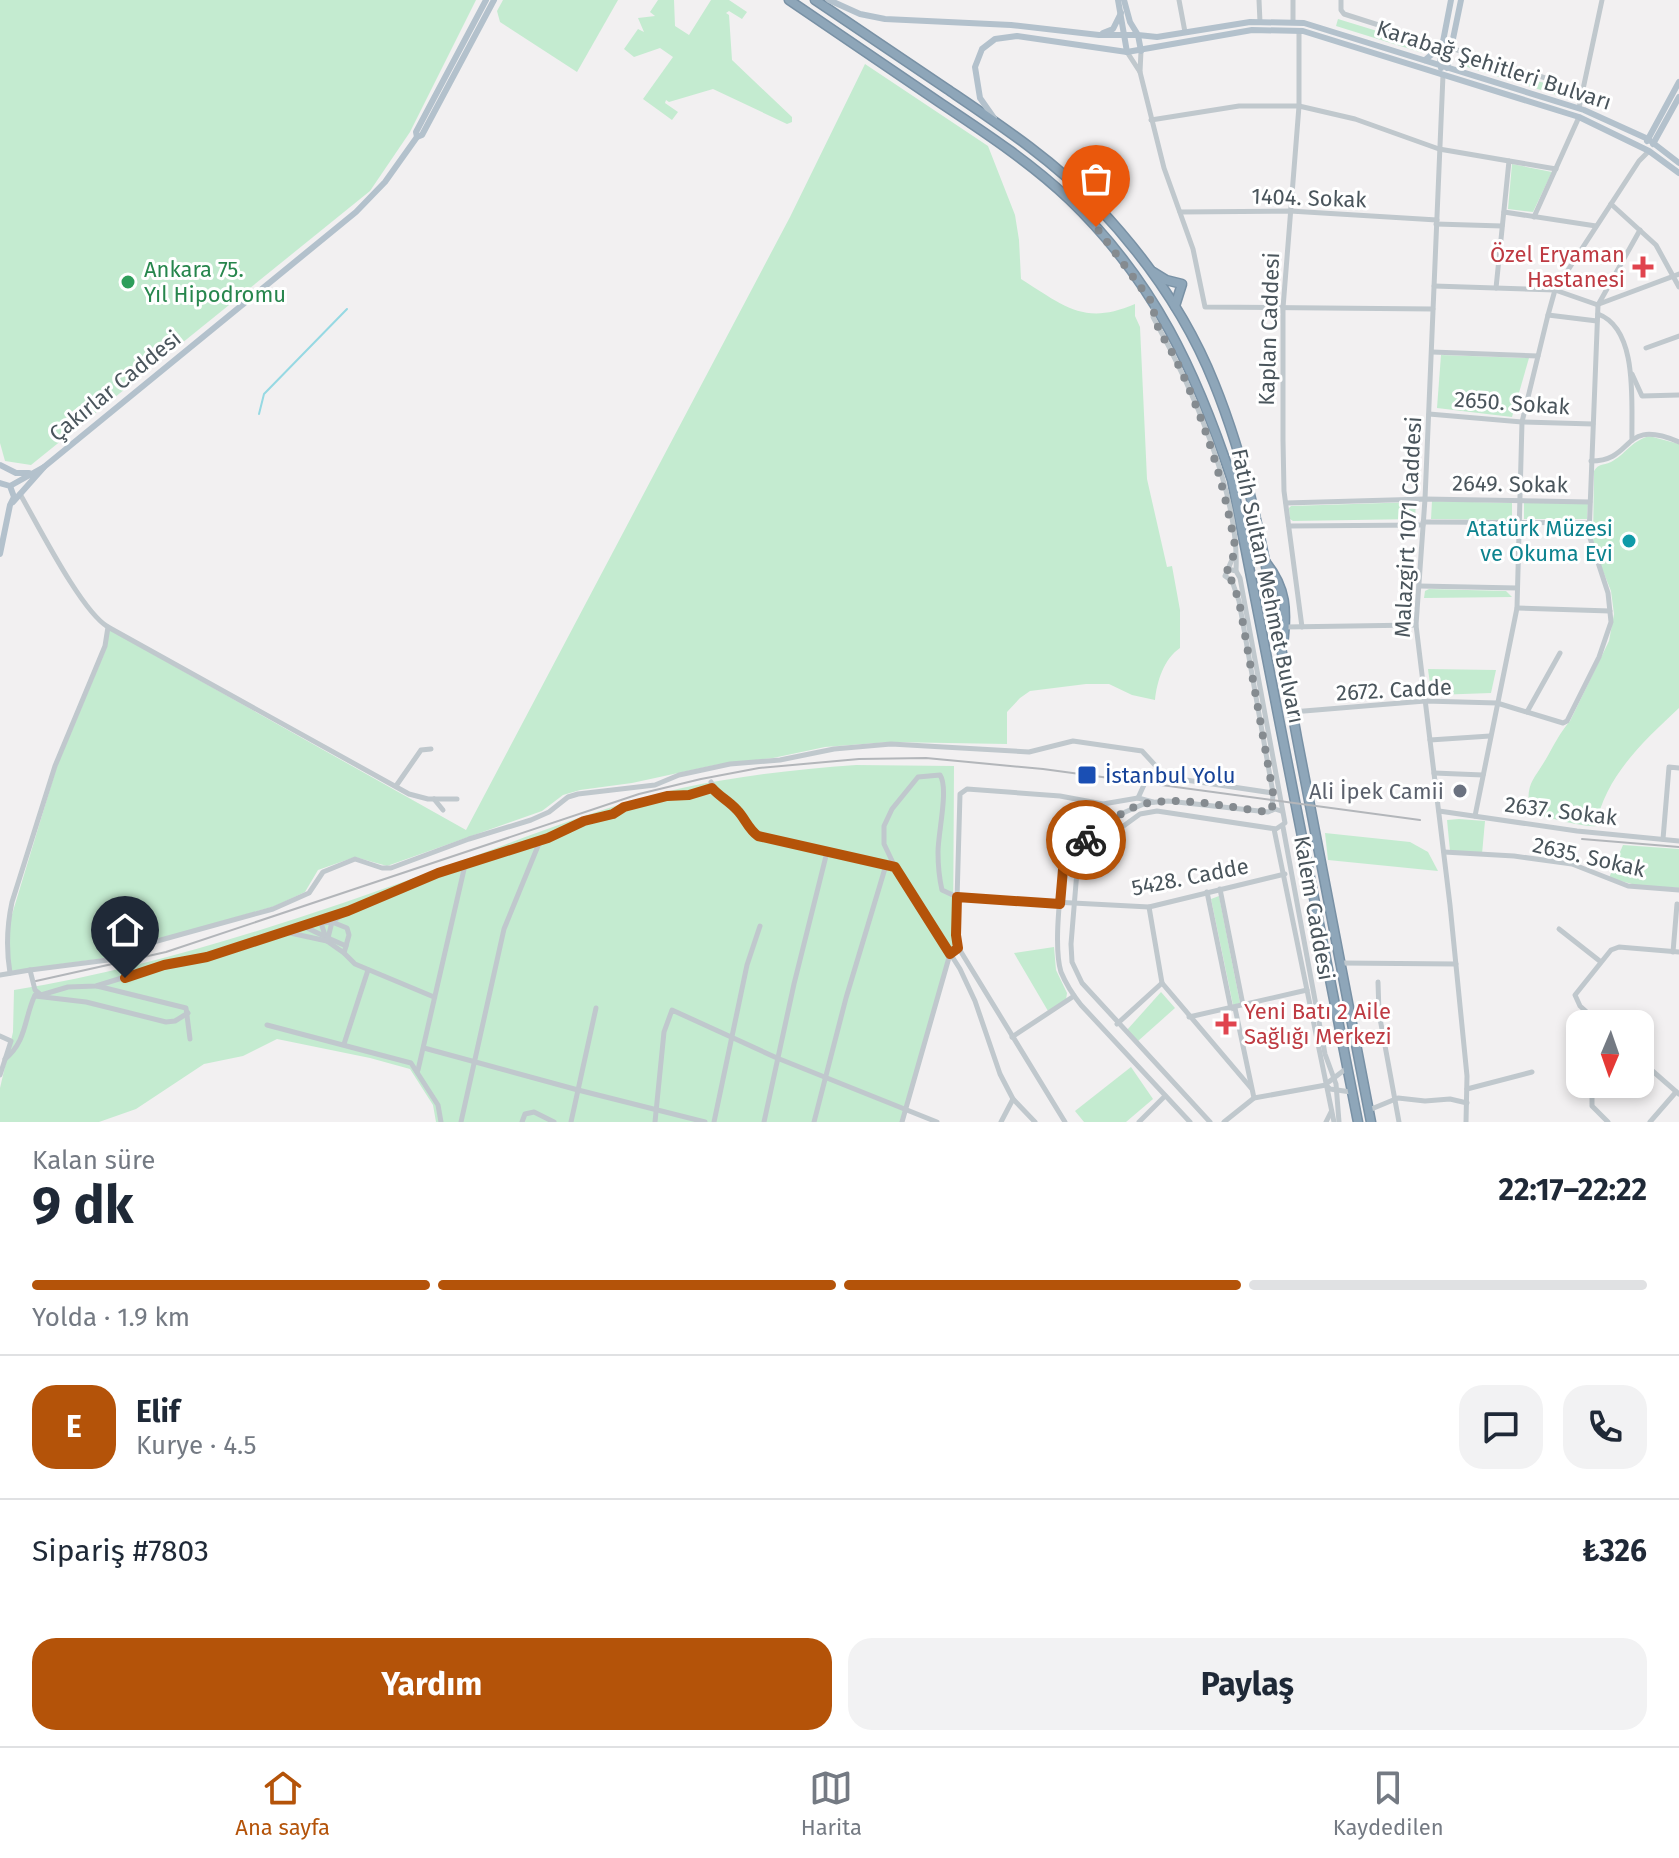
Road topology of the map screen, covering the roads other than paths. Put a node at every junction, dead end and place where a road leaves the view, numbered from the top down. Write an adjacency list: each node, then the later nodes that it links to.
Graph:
1 (486, 0): 38 (main road, Çakırlar Caddesi)
2 (494, 0): 38 (main road, Çakırlar Caddesi)
3 (789, 0): 64 (highway, Fatih Sultan Mehmet Bulvarı)
4 (815, 0): 37 (highway, Fatih Sultan Mehmet Bulvarı)
5 (829, 0): 19 (main road, Karabağ Şehitleri Bulvarı)
6 (1121, 0): 14 (main road); 20 (main road)
7 (1179, 0): 18 (street)
8 (1259, 0): 15 (street)
9 (1293, 0): 16 (street)
10 (1341, 0): 22 (street)
11 (1451, 0): 22 (main road)
12 (1461, 0): 23 (main road)
13 (1602, 0): 31 (street)
14 (1121, 13): 19 (main road); 21 (main road)
15 (1260, 22): 16 (main road, Karabağ Şehitleri Bulvarı); 18 (main road, Karabağ Şehitleri Bulvarı)
16 (1293, 22): 26 (main road, Karabağ Şehitleri Bulvarı)
17 (1299, 31): 24 (main road, Karabağ Şehitleri Bulvarı); 29 (main road, Karabağ Şehitleri Bulvarı); 33 (street, Kaplan Caddesi)
18 (1185, 32): 20 (main road, Karabağ Şehitleri Bulvarı)
19 (1099, 35): 21 (main road, Karabağ Şehitleri Bulvarı)
20 (1138, 35): 21 (main road, Karabağ Şehitleri Bulvarı); 24 (main road)
21 (1126, 36): 25 (main road)
22 (1442, 46): 23 (street); 26 (main road); 27 (main road)
23 (1451, 49): 27 (main road); 31 (street)
24 (1141, 51): 25 (main road, Karabağ Şehitleri Bulvarı); 28 (street)
25 (1127, 52): 28 (street); 37 (main road, Karabağ Şehitleri Bulvarı)
26 (1425, 60): 27 (main road, Karabağ Şehitleri Bulvarı)
27 (1444, 66): 29 (main road); 34 (main road, Karabağ Şehitleri Bulvarı)
28 (1140, 72): 36 (street)
29 (1443, 75): 35 (main road, Karabağ Şehitleri Bulvarı); 40 (street, Malazgirt 1071 Caddesi)
30 (1679, 82): 39 (main road)
31 (1583, 90): 34 (street)
32 (1679, 97): 39 (main road)
33 (1299, 106): 36 (street); 40 (street); 47 (street, Kaplan Caddesi)
34 (1579, 108): 39 (main road, Karabağ Şehitleri Bulvarı)
35 (1579, 117): 41 (main road, Karabağ Şehitleri Bulvarı); 44 (street)
36 (1151, 120): 48 (street)
37 (998, 124): 55 (highway, Fatih Sultan Mehmet Bulvarı)
38 (417, 137): 86 (main road, Çakırlar Caddesi)
39 (1651, 141): 41 (main road); 43 (main road, Karabağ Şehitleri Bulvarı)
40 (1439, 149): 42 (street); 51 (street, Malazgirt 1071 Caddesi)
41 (1646, 149): 45 (main road, Karabağ Şehitleri Bulvarı); 46 (street)
42 (1509, 161): 44 (street); 49 (street)
43 (1679, 163)
44 (1556, 169): 50 (street)
45 (1679, 173)
46 (1611, 204): 53 (street); 54 (street)
47 (1290, 211): 48 (street, 1404. Sokak); 51 (street, 1404. Sokak); 67 (street, Kaplan Caddesi)
48 (1180, 212): 58 (street)
49 (1504, 212): 50 (street); 52 (street)
50 (1534, 217): 53 (street)
51 (1436, 222): 52 (street, 1404. Sokak); 60 (street, Malazgirt 1071 Caddesi)
52 (1502, 226): 61 (street)
53 (1596, 226): 63 (street)
54 (1640, 230): 57 (street); 65 (street)
55 (1151, 272): 59 (highway); 66 (highway, Fatih Sultan Mehmet Bulvarı)
56 (1679, 274): 57 (street)
57 (1672, 277): 62 (street); 65 (street)
58 (1200, 279): 59 (street); 67 (street)
59 (1182, 284): 66 (highway)
60 (1434, 286): 61 (street); 68 (street, Malazgirt 1071 Caddesi)
61 (1496, 288): 63 (street)
62 (1679, 289)
63 (1555, 290): 65 (street); 70 (street)
64 (1154, 305): 80 (highway, Fatih Sultan Mehmet Bulvarı); 80 (street)
65 (1598, 305): 69 (street)
66 (1175, 307): 102 (highway, Fatih Sultan Mehmet Bulvarı)
67 (1283, 308): 68 (street); 93 (street, Kaplan Caddesi)
68 (1433, 309): 74 (street, Malazgirt 1071 Caddesi)
69 (1598, 314): 71 (street); 76 (street)
70 (1548, 315): 71 (street); 75 (street)
71 (1597, 321): 81 (street)
72 (1679, 336): 73 (street)
73 (1646, 348)
74 (1432, 352): 75 (street); 78 (street, Malazgirt 1071 Caddesi)
75 (1538, 356): 79 (street)
76 (1630, 369): 77 (street); 82 (street)
77 (1679, 395)
78 (1429, 414): 79 (street, 2650. Sokak); 90 (street, Malazgirt 1071 Caddesi)
79 (1522, 422): 81 (street, 2650. Sokak); 91 (street)
80 (1209, 423): 100 (street); 103 (highway, Fatih Sultan Mehmet Bulvarı)
81 (1593, 424): 84 (street)
82 (1632, 440): 83 (street); 84 (street)
83 (1679, 442)
84 (1591, 461): 92 (street)
85 (0, 465): 87 (main road); 88 (main road)
86 (44, 467): 87 (main road, Çakırlar Caddesi); 89 (main road, Çakırlar Caddesi)
87 (33, 473): 88 (main road, Çakırlar Caddesi)
88 (5, 484): 94 (main road)
89 (19, 493): 94 (main road, Çakırlar Caddesi); 111 (street)
90 (1425, 499): 91 (street, 2649. Sokak); 93 (street, 2649. Sokak); 98 (street, Malazgirt 1071 Caddesi)
91 (1518, 501): 92 (street, 2649. Sokak); 96 (street)
92 (1590, 502): 97 (street)
93 (1286, 503): 99 (street, Kaplan Caddesi)
94 (11, 504): 95 (main road); 101 (main road)
95 (0, 509)
96 (1518, 523): 97 (street); 98 (street); 107 (street)
97 (1589, 523): 109 (street)
98 (1423, 524): 99 (street); 106 (street, Malazgirt 1071 Caddesi)
99 (1289, 526): 113 (street, Kaplan Caddesi)
100 (1235, 552): 104 (street); 105 (street)
101 (0, 554)
102 (1263, 559): 112 (highway); 114 (highway, Fatih Sultan Mehmet Bulvarı)
103 (1249, 568): 105 (street); 135 (highway, Fatih Sultan Mehmet Bulvarı)
104 (1228, 569): 105 (street); 105 (street)
105 (1235, 575): 130 (street, Kalem Caddesi); 139 (street, Kalem Caddesi)
106 (1419, 586): 107 (street); 110 (street, Malazgirt 1071 Caddesi)
107 (1517, 588): 108 (street)
108 (1517, 608): 109 (street); 117 (street)
109 (1610, 611): 119 (street, 2672. Cadde)
110 (1416, 625): 113 (street); 116 (street, Malazgirt 1071 Caddesi)
111 (108, 627): 129 (street); 180 (street)
112 (1285, 627): 113 (street); 114 (highway)
113 (1302, 627)
114 (1282, 653): 118 (highway, Fatih Sultan Mehmet Bulvarı)
115 (1560, 653): 119 (street)
116 (1425, 701): 117 (street, 2672. Cadde); 118 (street, 2672. Cadde); 121 (street, Malazgirt 1071 Caddesi)
117 (1497, 703): 119 (street, 2672. Cadde); 120 (street)
118 (1292, 712): 176 (highway, Fatih Sultan Mehmet Bulvarı)
119 (1527, 712)
120 (1490, 736): 121 (street); 127 (street)
121 (1430, 740): 125 (street, Malazgirt 1071 Caddesi)
122 (431, 749): 129 (street)
123 (1144, 755): 126 (street); 128 (street); 178 (street)
124 (1679, 768): 146 (street)
125 (1434, 773): 127 (street); 140 (street, Malazgirt 1071 Caddesi)
126 (1149, 774): 128 (street); 131 (street)
127 (1483, 775): 141 (street)
128 (1166, 777): 130 (street)
129 (396, 786): 132 (street)
130 (1273, 793): 138 (street, Kalem Caddesi)
131 (1138, 798): 134 (street); 158 (street)
132 (434, 799): 133 (street); 136 (street)
133 (457, 799)
134 (1153, 802): 137 (street); 159 (street)
135 (1296, 807): 139 (street); 142 (highway, Fatih Sultan Mehmet Bulvarı)
136 (443, 810)
137 (1257, 811): 138 (street); 143 (street)
138 (1270, 811): 139 (street); 145 (street)
139 (1281, 811): 144 (street)
140 (1439, 811): 141 (street, 2637. Sokak); 150 (street, Malazgirt 1071 Caddesi)
141 (1475, 816): 146 (street, 2637. Sokak)
142 (1299, 822): 144 (street); 206 (highway, Fatih Sultan Mehmet Bulvarı)
143 (1255, 826): 145 (street); 160 (street)
144 (1283, 826): 145 (street); 212 (street, Kalem Caddesi)
145 (1272, 828): 154 (street, Kalem Caddesi)
146 (1663, 839): 148 (street, 2637. Sokak)
147 (540, 841): 149 (street); 151 (street); 205 (street)
148 (1679, 841)
149 (827, 852): 152 (street); 203 (street)
150 (1444, 852): 156 (street, 2635. Sokak); 177 (street, Malazgirt 1071 Caddesi)
151 (465, 864): 163 (street); 188 (street)
152 (886, 865): 153 (street); 211 (street)
153 (895, 867): 158 (street); 174 (street)
154 (1285, 874): 155 (street, 5428. Cadde); 185 (street, Kalem Caddesi)
155 (1220, 889): 157 (street, 5428. Cadde); 189 (street)
156 (1679, 890)
157 (1207, 892): 162 (street, 5428. Cadde); 191 (street)
158 (957, 897): 159 (street, 5428. Cadde); 171 (street)
159 (1060, 904): 160 (street, 5428. Cadde); 187 (street)
160 (1074, 904): 162 (street, 5428. Cadde); 195 (street)
161 (1677, 904): 173 (street)
162 (1149, 907): 183 (street)
163 (348, 911): 164 (street); 165 (street)
164 (320, 922): 165 (street); 166 (street); 170 (street)
165 (332, 922): 170 (street); 172 (street)
166 (301, 925): 169 (street); 170 (street)
167 (760, 926): 199 (street)
168 (1559, 929): 175 (street)
169 (281, 931): 170 (street); 184 (street)
170 (327, 939): 172 (street)
171 (958, 948): 174 (street); 198 (street)
172 (345, 950): 179 (street)
173 (1676, 952): 175 (street)
174 (950, 954): 223 (street); 227 (street)
175 (1601, 962): 192 (street)
176 (1341, 963): 177 (street); 228 (highway, Fatih Sultan Mehmet Bulvarı)
177 (1456, 964): 216 (street, Malazgirt 1071 Caddesi)
178 (30, 970): 180 (street); 186 (street)
179 (368, 970): 188 (street); 201 (street)
180 (10, 973): 181 (street)
181 (0, 975)
182 (1378, 982): 224 (street)
183 (1162, 983): 194 (street); 195 (street)
184 (96, 986): 186 (street); 193 (street)
185 (1307, 990): 189 (street); 213 (street, Kalem Caddesi)
186 (37, 994): 193 (street); 204 (street)
187 (1074, 996): 198 (street); 220 (street)
188 (434, 997): 202 (street)
189 (1243, 1005): 191 (street)
190 (596, 1008): 217 (street)
191 (1233, 1008): 194 (street); 214 (street)
192 (1584, 1010)
193 (188, 1013): 200 (street)
194 (1189, 1017): 214 (street)
195 (1117, 1024): 247 (street)
196 (267, 1025): 201 (street)
197 (0, 1036): 204 (street)
198 (1012, 1037): 244 (street)
199 (732, 1038): 203 (street); 226 (street); 237 (street)
200 (190, 1039)
201 (344, 1044): 207 (street)
202 (424, 1048): 205 (street); 207 (street)
203 (777, 1058): 211 (street); 238 (street)
204 (5, 1059): 210 (street)
205 (475, 1061): 217 (street); 231 (street)
206 (1347, 1068): 212 (street); 218 (highway, Fatih Sultan Mehmet Bulvarı)
207 (418, 1070): 230 (street)
208 (1532, 1072): 216 (street)
209 (1654, 1073): 219 (street)
210 (0, 1075)
211 (825, 1078): 227 (street); 239 (street)
212 (1334, 1078): 213 (street); 215 (street, Kalem Caddesi)
213 (1326, 1085): 215 (street); 221 (street); 229 (street, Kalem Caddesi)
214 (1251, 1088): 221 (street)
215 (1337, 1089): 218 (street); 250 (street, Kalem Caddesi)
216 (1467, 1089): 225 (street, Malazgirt 1071 Caddesi)
217 (578, 1090): 226 (street); 234 (street)
218 (1352, 1093): 251 (highway, Fatih Sultan Mehmet Bulvarı)
219 (1678, 1093): 256 (street)
220 (1165, 1096): 245 (street); 246 (street)
221 (1254, 1098): 248 (street)
222 (1592, 1098): 255 (street)
223 (1013, 1099): 242 (street); 243 (street)
224 (1396, 1099): 225 (street); 228 (street); 253 (street)
225 (1467, 1103): 254 (street, Malazgirt 1071 Caddesi)
226 (656, 1110): 235 (street); 236 (street)
227 (906, 1110): 240 (street); 241 (street)
228 (1369, 1110): 252 (highway, Fatih Sultan Mehmet Bulvarı)
229 (1332, 1111): 249 (street); 250 (street, Kalem Caddesi)
230 (441, 1122)
231 (461, 1122)
232 (522, 1122): 233 (street)
233 (554, 1122)
234 (571, 1122)
235 (655, 1122)
236 (705, 1122)
237 (714, 1122)
238 (764, 1122)
239 (814, 1122)
240 (902, 1122)
241 (937, 1122)
242 (1001, 1122)
243 (1035, 1122)
244 (1065, 1122)
245 (1139, 1122)
246 (1190, 1122)
247 (1210, 1122)
248 (1224, 1122)
249 (1326, 1122)
250 (1337, 1122)
251 (1358, 1122)
252 (1371, 1122)
253 (1399, 1122)
254 (1466, 1122)
255 (1608, 1122)
256 (1650, 1122)

